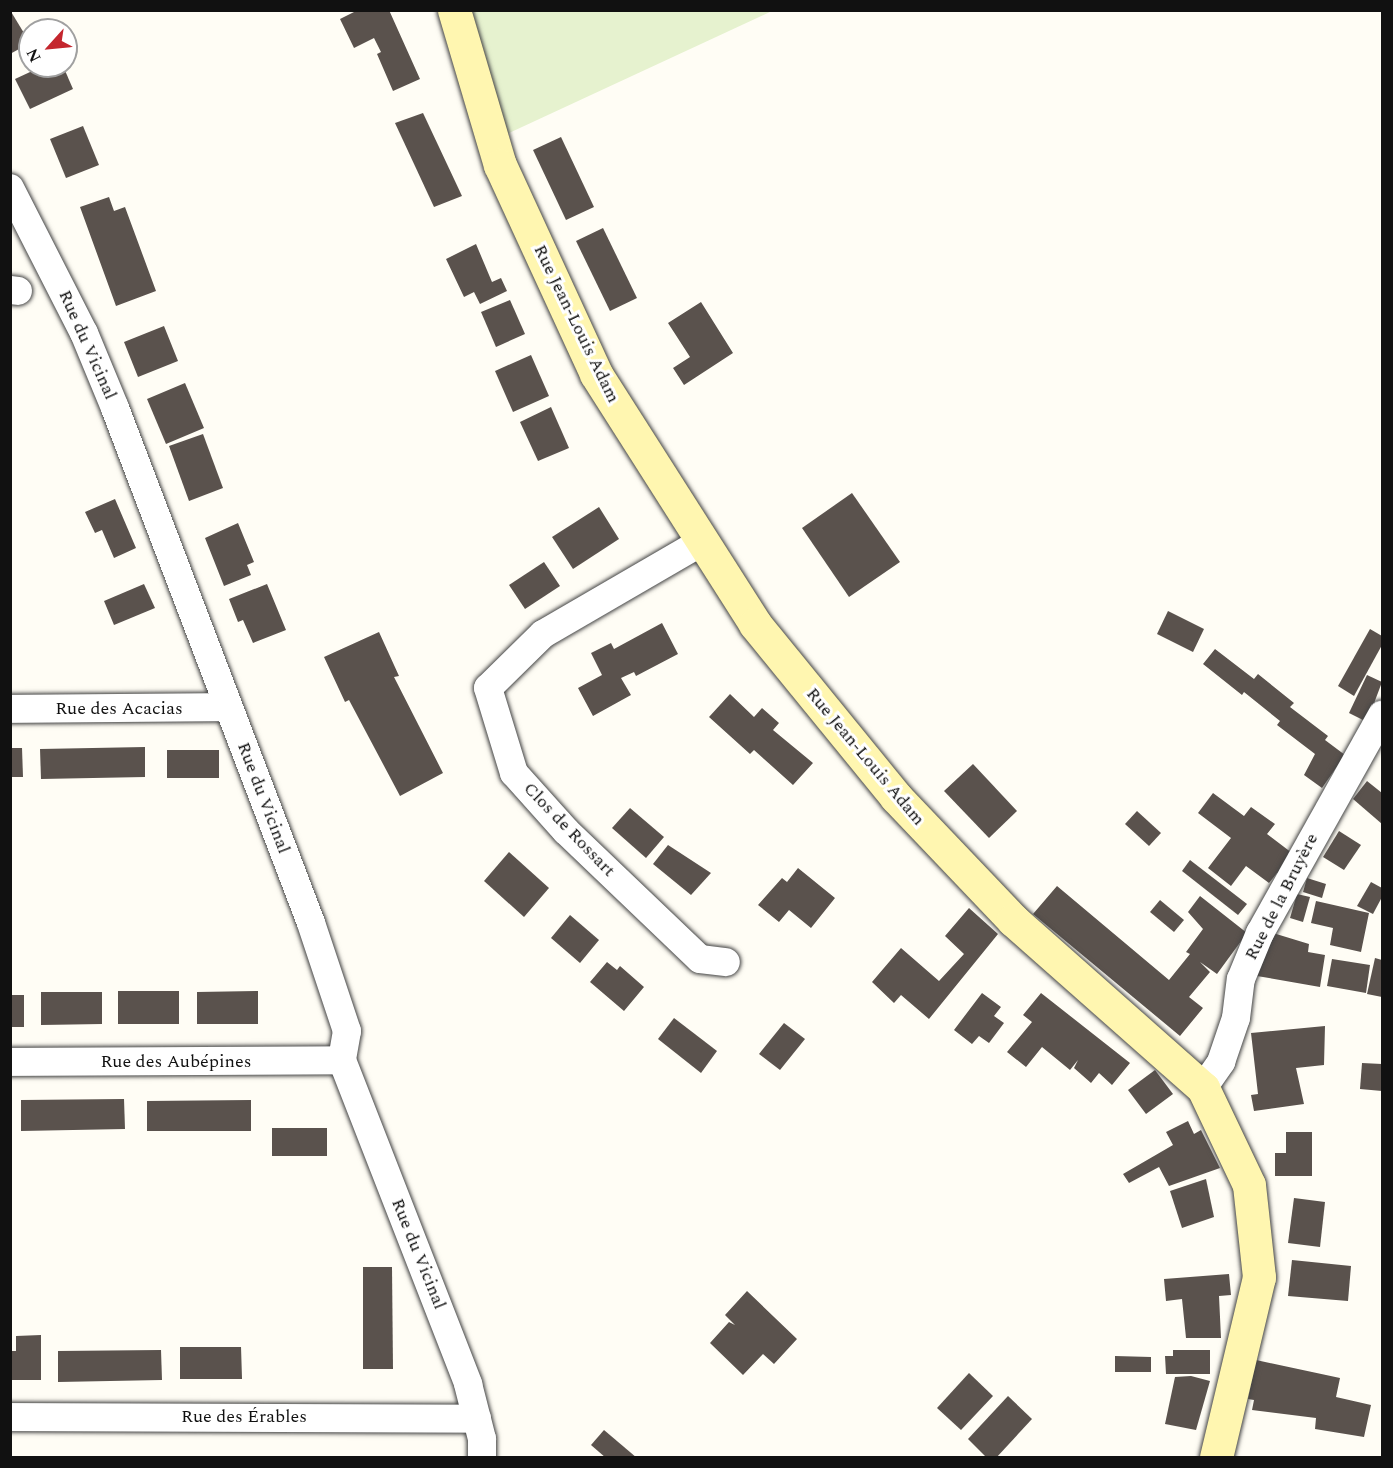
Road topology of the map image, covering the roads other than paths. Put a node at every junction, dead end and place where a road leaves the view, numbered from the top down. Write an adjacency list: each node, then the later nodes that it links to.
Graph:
1 (454, 10): 3 (street, Rue Jean-Louis Adam)
2 (10, 188): 4 (street, Rue du Vicinal)
3 (700, 543): 7 (street, Clos de Rossart); 10 (street, Rue Jean-Louis Adam)
4 (226, 707): 5 (street, Rue des Acacias); 8 (street, Rue du Vicinal)
5 (10, 709)
6 (1383, 715): 10 (street, Rue de la Bruyère)
7 (726, 962)
8 (342, 1060): 9 (street, Rue des Aubépines); 12 (street, Rue du Vicinal)
9 (10, 1062)
10 (1203, 1088): 14 (street, Rue Jean-Louis Adam)
11 (10, 1417): 12 (street, Rue des Érables)
12 (477, 1419): 13 (street, Rue du Vicinal)
13 (482, 1458)
14 (1216, 1458)

